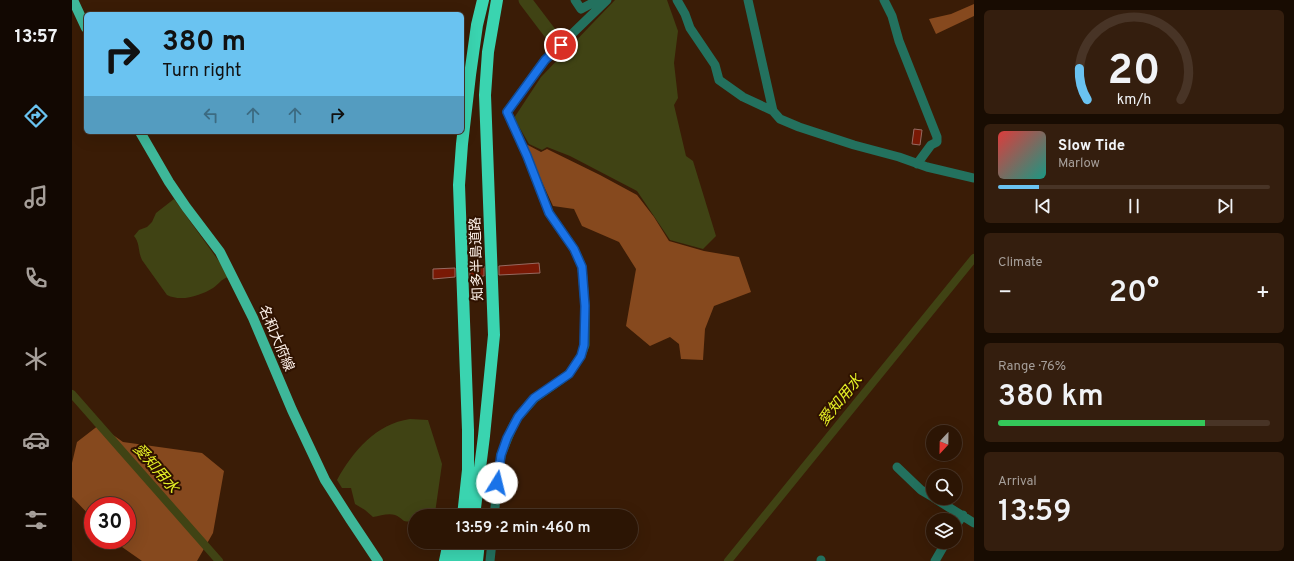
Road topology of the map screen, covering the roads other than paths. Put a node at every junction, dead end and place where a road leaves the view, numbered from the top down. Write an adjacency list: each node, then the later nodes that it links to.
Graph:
1 (73, 0): 10 (main road)
2 (482, 0): 12 (highway, 知多半島道路)
3 (496, 0): 17 (highway, 知多半島道路)
4 (575, 0): 5 (street)
5 (598, 0)
6 (607, 0): 26 (street)
7 (677, 0): 11 (street)
8 (748, 0): 11 (street)
9 (884, 0): 15 (street)
10 (84, 24)
11 (773, 111): 15 (street)
12 (464, 126)
13 (141, 134): 35 (main road, 名和大府線)
14 (463, 134): 18 (highway, 知多半島道路)
15 (917, 164): 16 (street)
16 (974, 178)
17 (484, 436): 24 (highway, 知多半島道路); 25 (highway)
18 (468, 448): 22 (highway); 23 (highway, 知多半島道路)
19 (897, 467): 20 (street)
20 (926, 493)
21 (945, 505): 27 (street)
22 (456, 509)
23 (464, 509)
24 (475, 509)
25 (483, 509)
26 (495, 509)
27 (963, 516): 28 (street)
28 (974, 523)
29 (448, 549): 36 (highway)
30 (458, 549): 37 (highway)
31 (469, 549): 38 (highway)
32 (478, 549): 39 (highway)
33 (491, 549): 40 (street)
34 (942, 549): 41 (street)
35 (378, 561)
36 (445, 561)
37 (455, 561)
38 (466, 561)
39 (477, 561)
40 (490, 561)
41 (935, 561)

